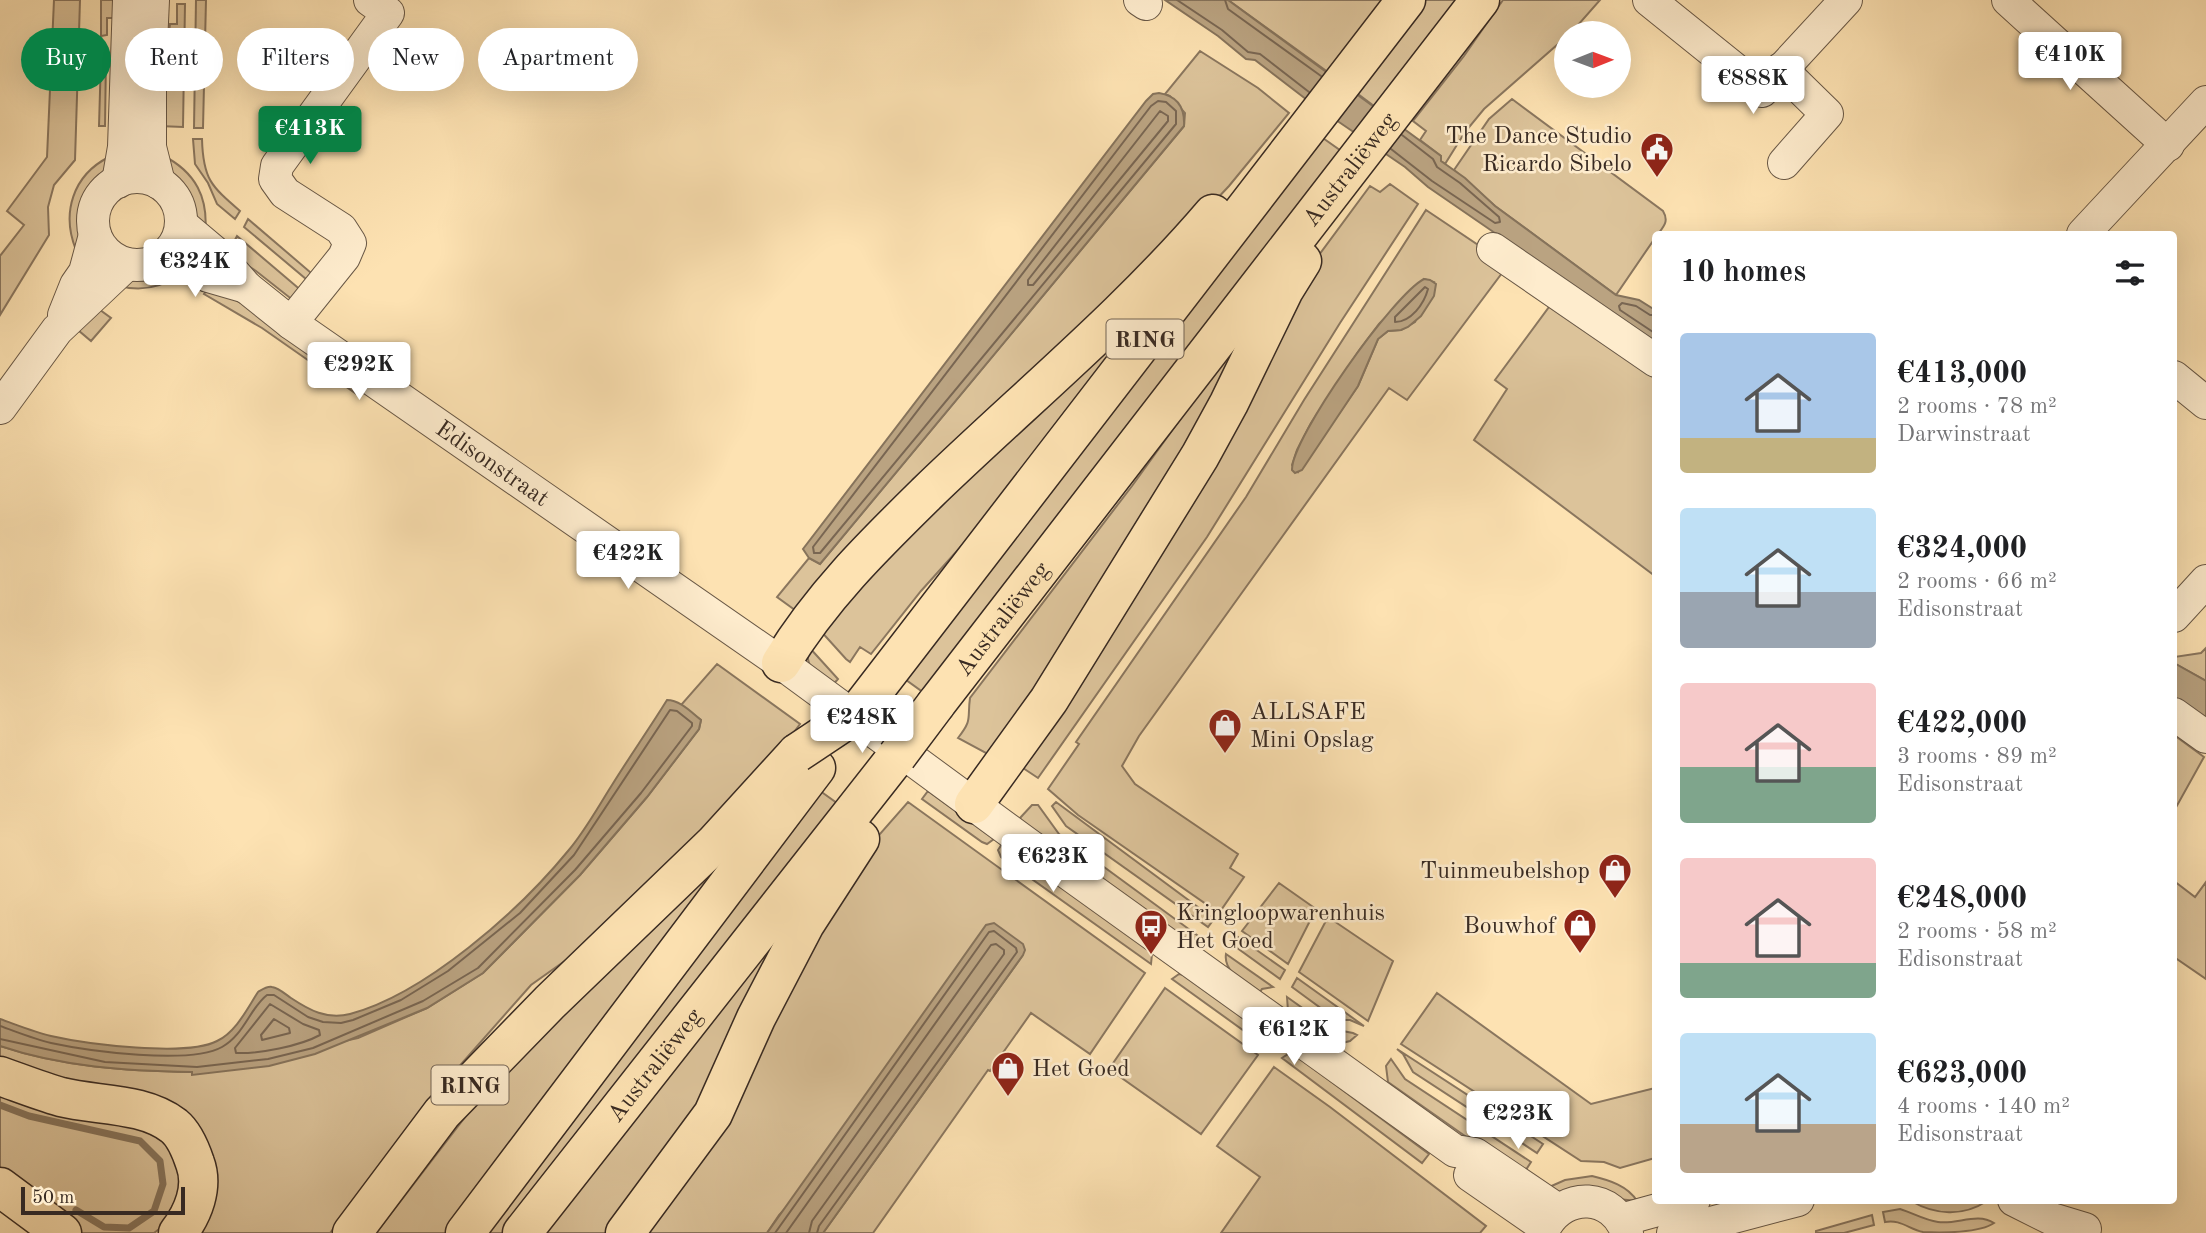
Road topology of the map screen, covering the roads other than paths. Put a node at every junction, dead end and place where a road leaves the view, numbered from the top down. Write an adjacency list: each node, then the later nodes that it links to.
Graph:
1 (129, 0): 15 (street)
2 (153, 0): 16 (street)
3 (370, 0): 24 (street)
4 (1406, 0): 11 (main road, RING)
5 (1480, 0): 14 (main road, Australiëweg / RING)
6 (1649, 0): 9 (street)
7 (1846, 0): 9 (street)
8 (2008, 0): 12 (street)
9 (1781, 69): 13 (street)
10 (2206, 102): 12 (street)
11 (1299, 139): 32 (main road); 35 (main road, RING, bridge)
12 (2168, 145): 18 (street)
13 (1784, 163)
14 (1343, 177): 36 (main road); 37 (main road, Australiëweg / RING, bridge)
15 (118, 182): 16 (street); 19 (street)
16 (159, 183): 17 (street)
17 (181, 224): 21 (street); 23 (street, Edisonstraat)
18 (2086, 231)
19 (95, 235): 22 (street); 25 (street)
20 (1493, 249): 26 (street)
21 (166, 255): 22 (street); 23 (street, Edisonstraat)
22 (127, 264): 25 (street)
23 (246, 287): 24 (street, Edisonstraat)
24 (291, 323): 32 (street, Edisonstraat)
25 (57, 330): 29 (street)
26 (1652, 358)
27 (2177, 379): 28 (street)
28 (2206, 403)
29 (0, 408)
30 (2206, 581): 31 (street)
31 (2177, 613)
32 (781, 663): 36 (street, Edisonstraat)
33 (2177, 716): 34 (street)
34 (2206, 737)
35 (807, 760): 51 (main road, RING); 52 (main road, Australiëweg)
36 (974, 804): 45 (street, Edisonstraat)
37 (870, 806): 53 (main road, Australiëweg); 54 (main road)
38 (0, 1076): 50 (main road)
39 (0, 1187): 49 (main road)
40 (1683, 1204): 46 (street)
41 (1783, 1204): 55 (street)
42 (2022, 1204): 47 (street)
43 (2058, 1204): 47 (street)
44 (0, 1208): 48 (main road)
45 (1549, 1224): 46 (street)
46 (1624, 1226)
47 (2088, 1231)
48 (33, 1233)
49 (62, 1233)
50 (178, 1233)
51 (352, 1233)
52 (465, 1233)
53 (522, 1233)
54 (625, 1233)
55 (1673, 1233)

